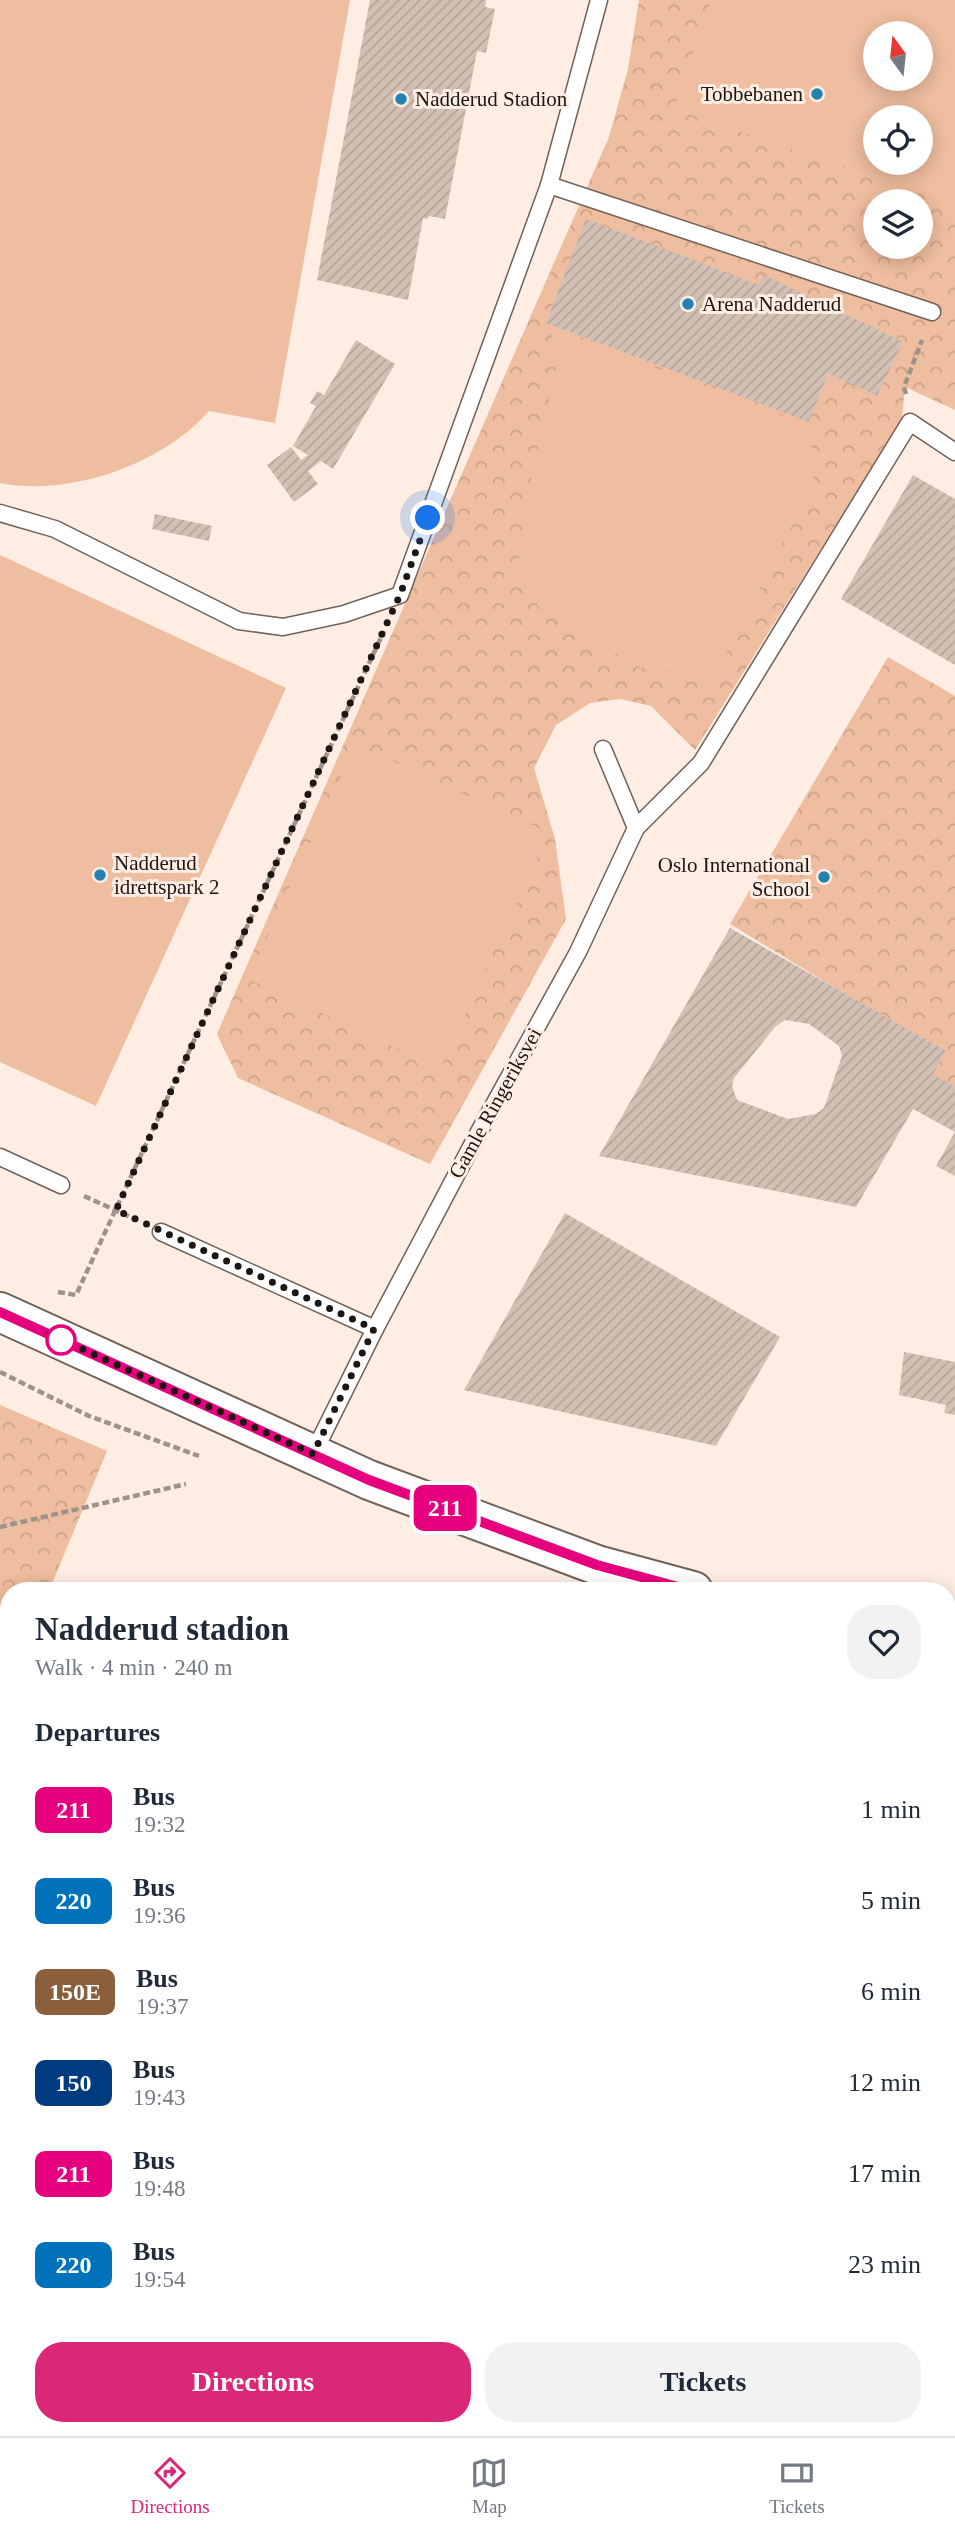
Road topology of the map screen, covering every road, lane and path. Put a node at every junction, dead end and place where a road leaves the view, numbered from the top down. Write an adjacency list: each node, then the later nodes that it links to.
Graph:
1 (599, 0): 2 (lane)
2 (549, 185): 3 (lane); 7 (lane)
3 (932, 312): 4 (path)
4 (910, 422): 5 (lane); 9 (lane, Gamle Ringeriksvei)
5 (955, 452)
6 (0, 513): 7 (lane)
7 (400, 595): 12 (path)
8 (603, 749): 9 (lane)
9 (636, 828): 16 (lane, Gamle Ringeriksvei)
10 (0, 1157): 11 (lane)
11 (61, 1185): 12 (path)
12 (116, 1210): 13 (path); 14 (path)
13 (161, 1232): 16 (lane)
14 (76, 1295)
15 (0, 1312): 18 (main road)
16 (374, 1329): 18 (lane, Gamle Ringeriksvei)
17 (0, 1372): 19 (path)
18 (313, 1454): 22 (main road)
19 (199, 1456)
20 (186, 1483): 21 (path)
21 (0, 1527)
22 (660, 1582)

